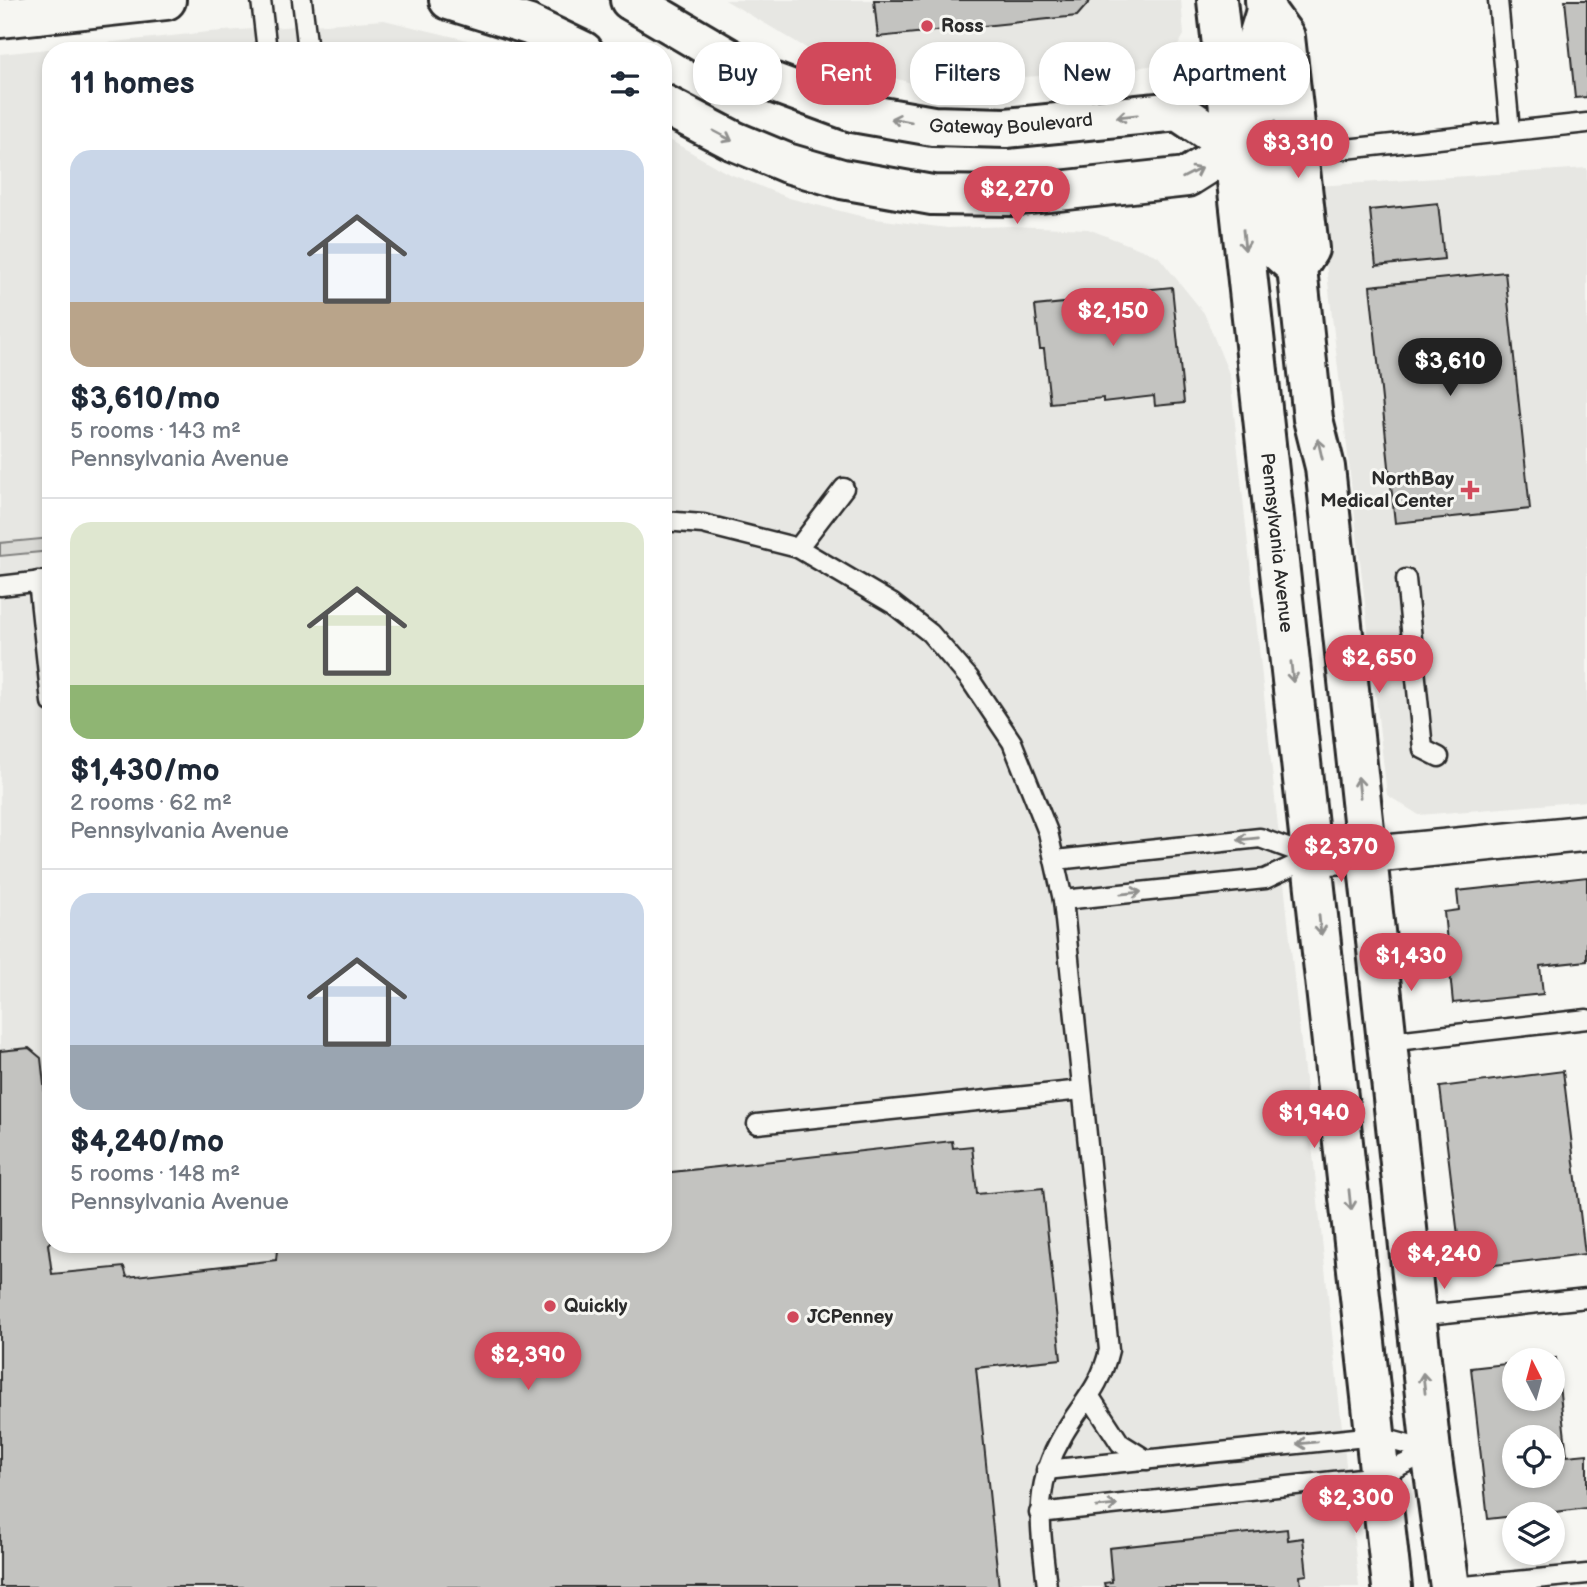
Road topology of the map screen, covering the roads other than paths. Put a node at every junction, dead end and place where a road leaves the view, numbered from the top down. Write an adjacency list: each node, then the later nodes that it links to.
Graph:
1 (166, 0): 9 (main road)
2 (261, 0): 10 (lane)
3 (302, 0): 11 (lane)
4 (449, 0): 12 (main road)
5 (630, 0): 16 (main road, Gateway Boulevard, one-way to 5)
6 (1217, 0): 16 (main road, Pennsylvania Avenue)
7 (1498, 0): 15 (lane)
8 (1265, 5): 16 (main road); 17 (main road)
9 (0, 18)
10 (266, 42)
11 (307, 42)
12 (564, 42)
13 (672, 109): 16 (main road, one-way to 16)
14 (1587, 122): 15 (lane)
15 (1510, 131): 17 (lane)
16 (1233, 148): 18 (main road, Gateway Boulevard); 28 (main road, Pennsylvania Avenue, one-way to 28)
17 (1299, 154): 18 (main road)
18 (1297, 268): 27 (main road, one-way to 18)
19 (844, 488): 21 (lane)
20 (672, 522): 21 (lane)
21 (798, 548): 29 (lane)
22 (1406, 579): 25 (lane)
23 (42, 581): 24 (lane)
24 (0, 586)
25 (1439, 757)
26 (1587, 833): 27 (street)
27 (1366, 855): 28 (street); 32 (main road)
28 (1312, 857): 29 (lane, one-way to 29); 30 (lane, one-way to 28); 38 (main road, Pennsylvania Avenue, one-way to 38)
29 (1056, 860): 30 (lane)
30 (1063, 900): 33 (lane)
31 (1587, 1019): 32 (lane)
32 (1387, 1042): 36 (main road)
33 (1082, 1090): 34 (lane); 37 (lane)
34 (757, 1124)
35 (1587, 1298): 36 (lane)
36 (1417, 1315): 39 (main road, one-way to 36)
37 (1090, 1397): 40 (lane); 41 (lane)
38 (1375, 1436): 39 (lane); 40 (lane, one-way to 40); 42 (main road, Pennsylvania Avenue)
39 (1431, 1451): 42 (lane); 47 (main road)
40 (1147, 1460): 41 (lane)
41 (1046, 1470): 43 (lane)
42 (1379, 1476): 43 (lane, one-way to 42); 46 (main road, Pennsylvania Avenue)
43 (1039, 1513): 45 (lane)
44 (1587, 1574): 47 (lane)
45 (1047, 1587)
46 (1392, 1587)
47 (1452, 1587)

